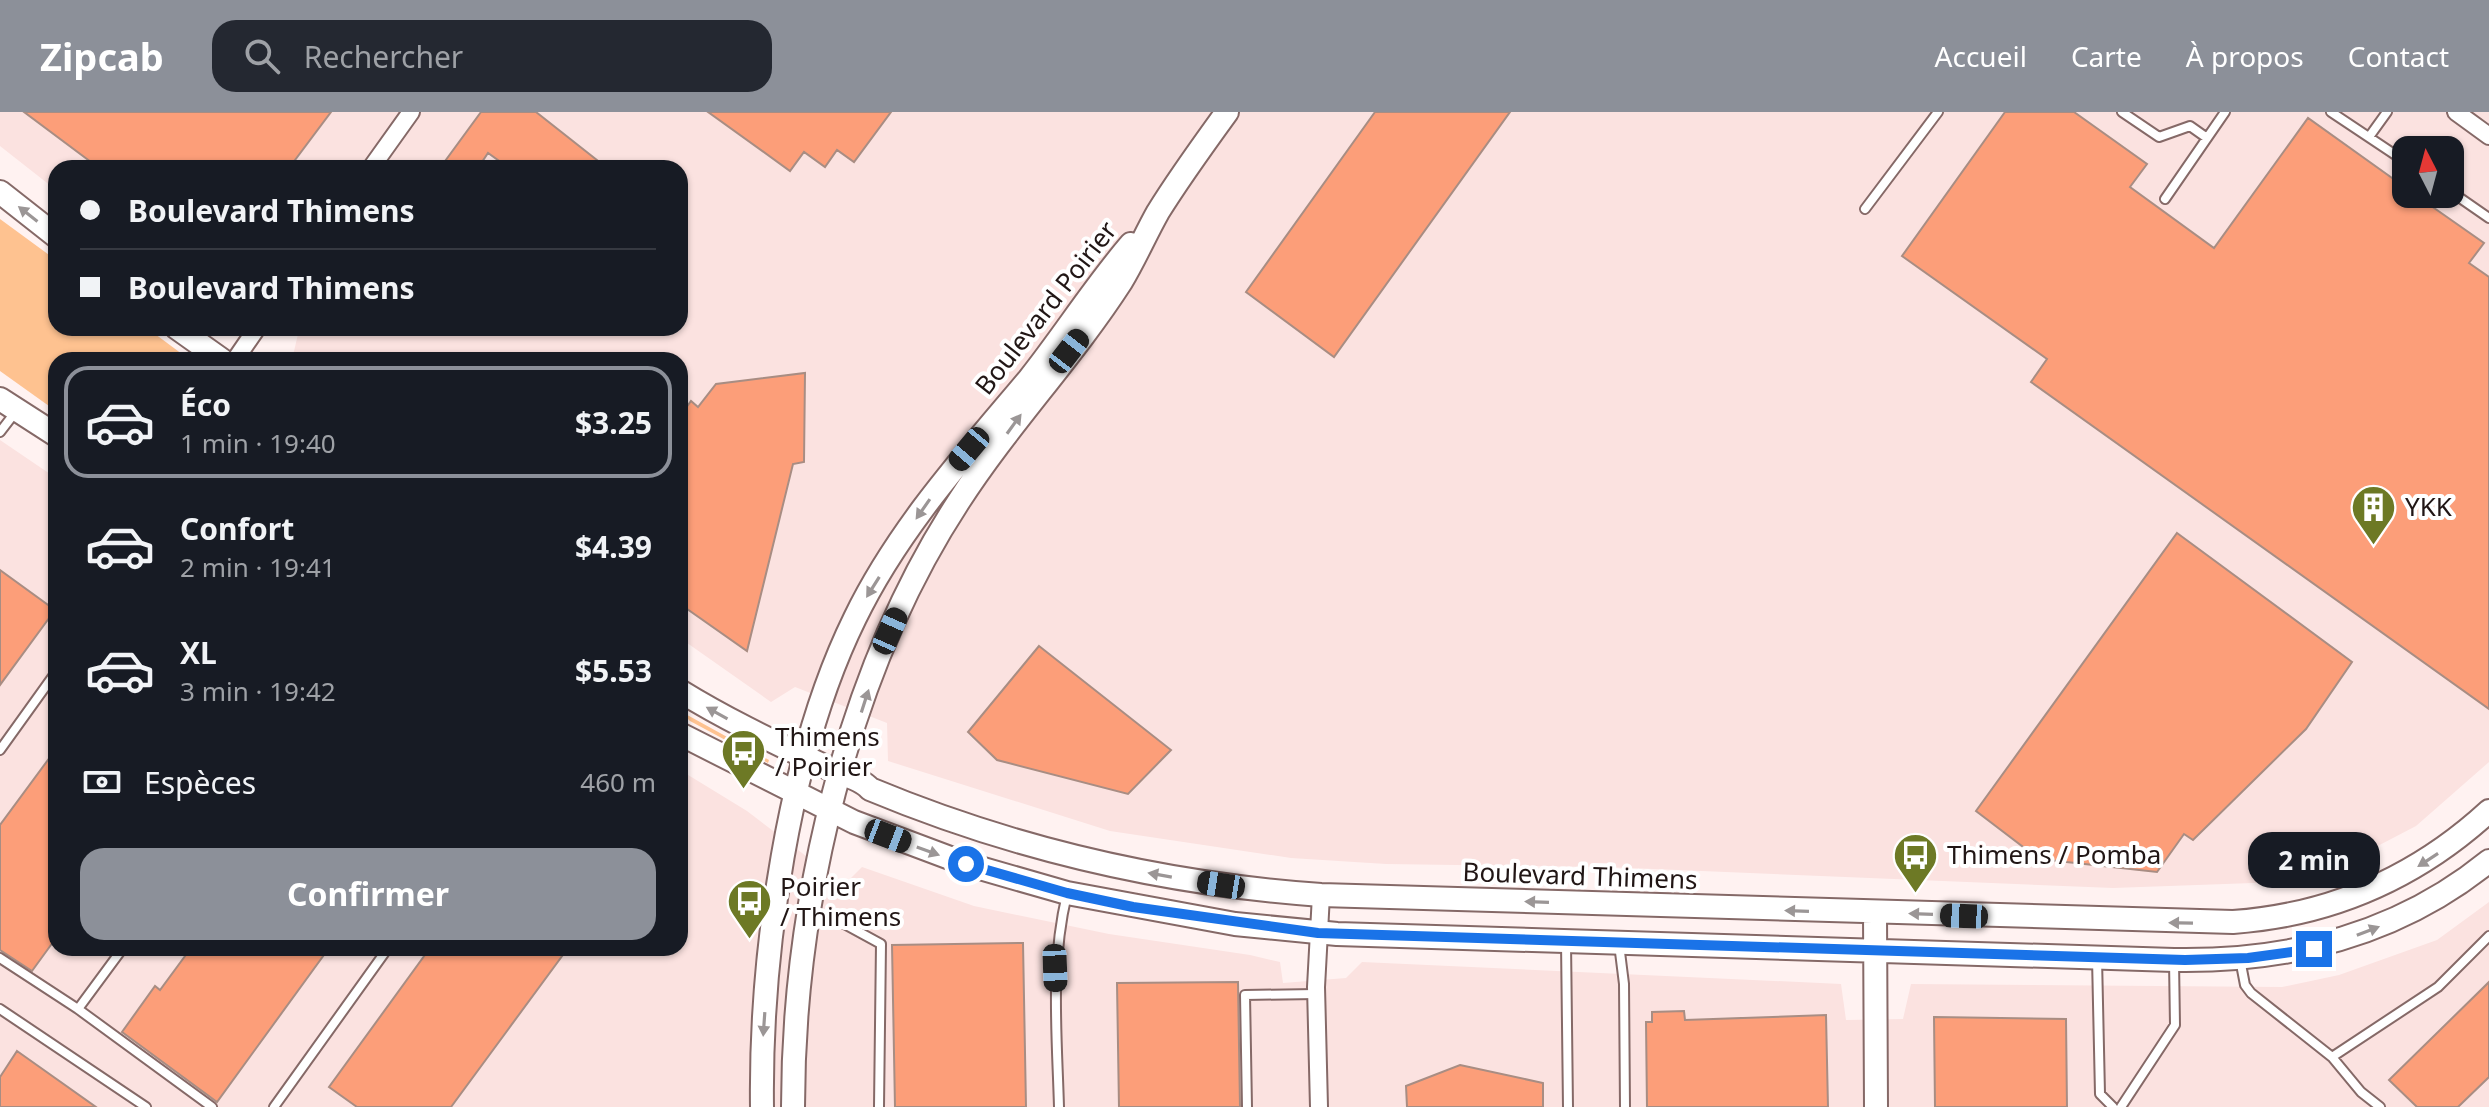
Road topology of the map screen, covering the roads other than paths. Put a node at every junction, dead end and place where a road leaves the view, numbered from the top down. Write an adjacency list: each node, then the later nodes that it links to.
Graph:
1 (411, 112): 13 (street)
2 (1227, 112): 18 (street, Boulevard Poirier)
3 (1938, 112): 17 (lane)
4 (2122, 112): 11 (lane)
5 (2225, 112): 11 (lane)
6 (2331, 112): 10 (lane)
7 (2387, 112): 10 (lane)
8 (2456, 112): 9 (street)
9 (2489, 136)
10 (2369, 137): 12 (lane)
11 (2207, 138): 15 (lane)
12 (2392, 153)
13 (377, 160)
14 (0, 192): 20 (street, one-way to 14)
15 (2165, 199)
16 (2464, 201): 19 (lane)
17 (1865, 209)
18 (1158, 213): 30 (street, Boulevard Poirier, one-way to 30); 31 (street, Boulevard Poirier, one-way to 18)
19 (2489, 218)
20 (48, 230)
21 (188, 336): 22 (street)
22 (211, 352)
23 (8, 404): 24 (street); 25 (lane)
24 (48, 430)
25 (0, 432)
26 (48, 683): 29 (lane)
27 (688, 696): 30 (street, Boulevard Thimens, one-way to 27)
28 (688, 738): 32 (street)
29 (0, 750)
30 (806, 758): 31 (street, Boulevard Thimens); 32 (street, Boulevard Poirier)
31 (840, 775): 33 (street, Boulevard Poirier); 37 (street, Boulevard Thimens, one-way to 31)
32 (797, 794): 33 (street); 58 (street, Boulevard Poirier, one-way to 58)
33 (830, 810): 36 (street, one-way to 36); 38 (street, Boulevard Poirier)
34 (2489, 811): 39 (street, Boulevard Thimens, one-way to 39)
35 (2488, 864): 49 (street, one-way to 35)
36 (1067, 893): 40 (street); 61 (lane)
37 (1321, 895): 39 (street, Boulevard Thimens, one-way to 37); 40 (street)
38 (807, 912): 59 (street, Boulevard Poirier); 60 (lane)
39 (1875, 913): 44 (street)
40 (1318, 933): 42 (street); 51 (street)
41 (2489, 936): 54 (lane)
42 (1566, 941): 43 (street); 64 (lane)
43 (1619, 943): 44 (street); 65 (lane)
44 (1874, 951): 48 (street); 66 (street)
45 (117, 956): 53 (lane)
46 (382, 956): 57 (lane)
47 (0, 958): 53 (lane)
48 (2097, 958): 50 (street); 67 (lane)
49 (2240, 959): 50 (street); 54 (lane)
50 (2174, 960): 68 (lane)
51 (1316, 994): 62 (lane); 63 (street)
52 (0, 1009): 55 (lane)
53 (78, 1009): 56 (lane)
54 (2332, 1057): 69 (lane)
55 (146, 1107)
56 (212, 1107)
57 (274, 1107)
58 (762, 1107)
59 (793, 1107)
60 (879, 1107)
61 (1059, 1107)
62 (1247, 1107)
63 (1319, 1107)
64 (1568, 1107)
65 (1625, 1107)
66 (1876, 1107)
67 (2113, 1107)
68 (2121, 1107)
69 (2380, 1107)

